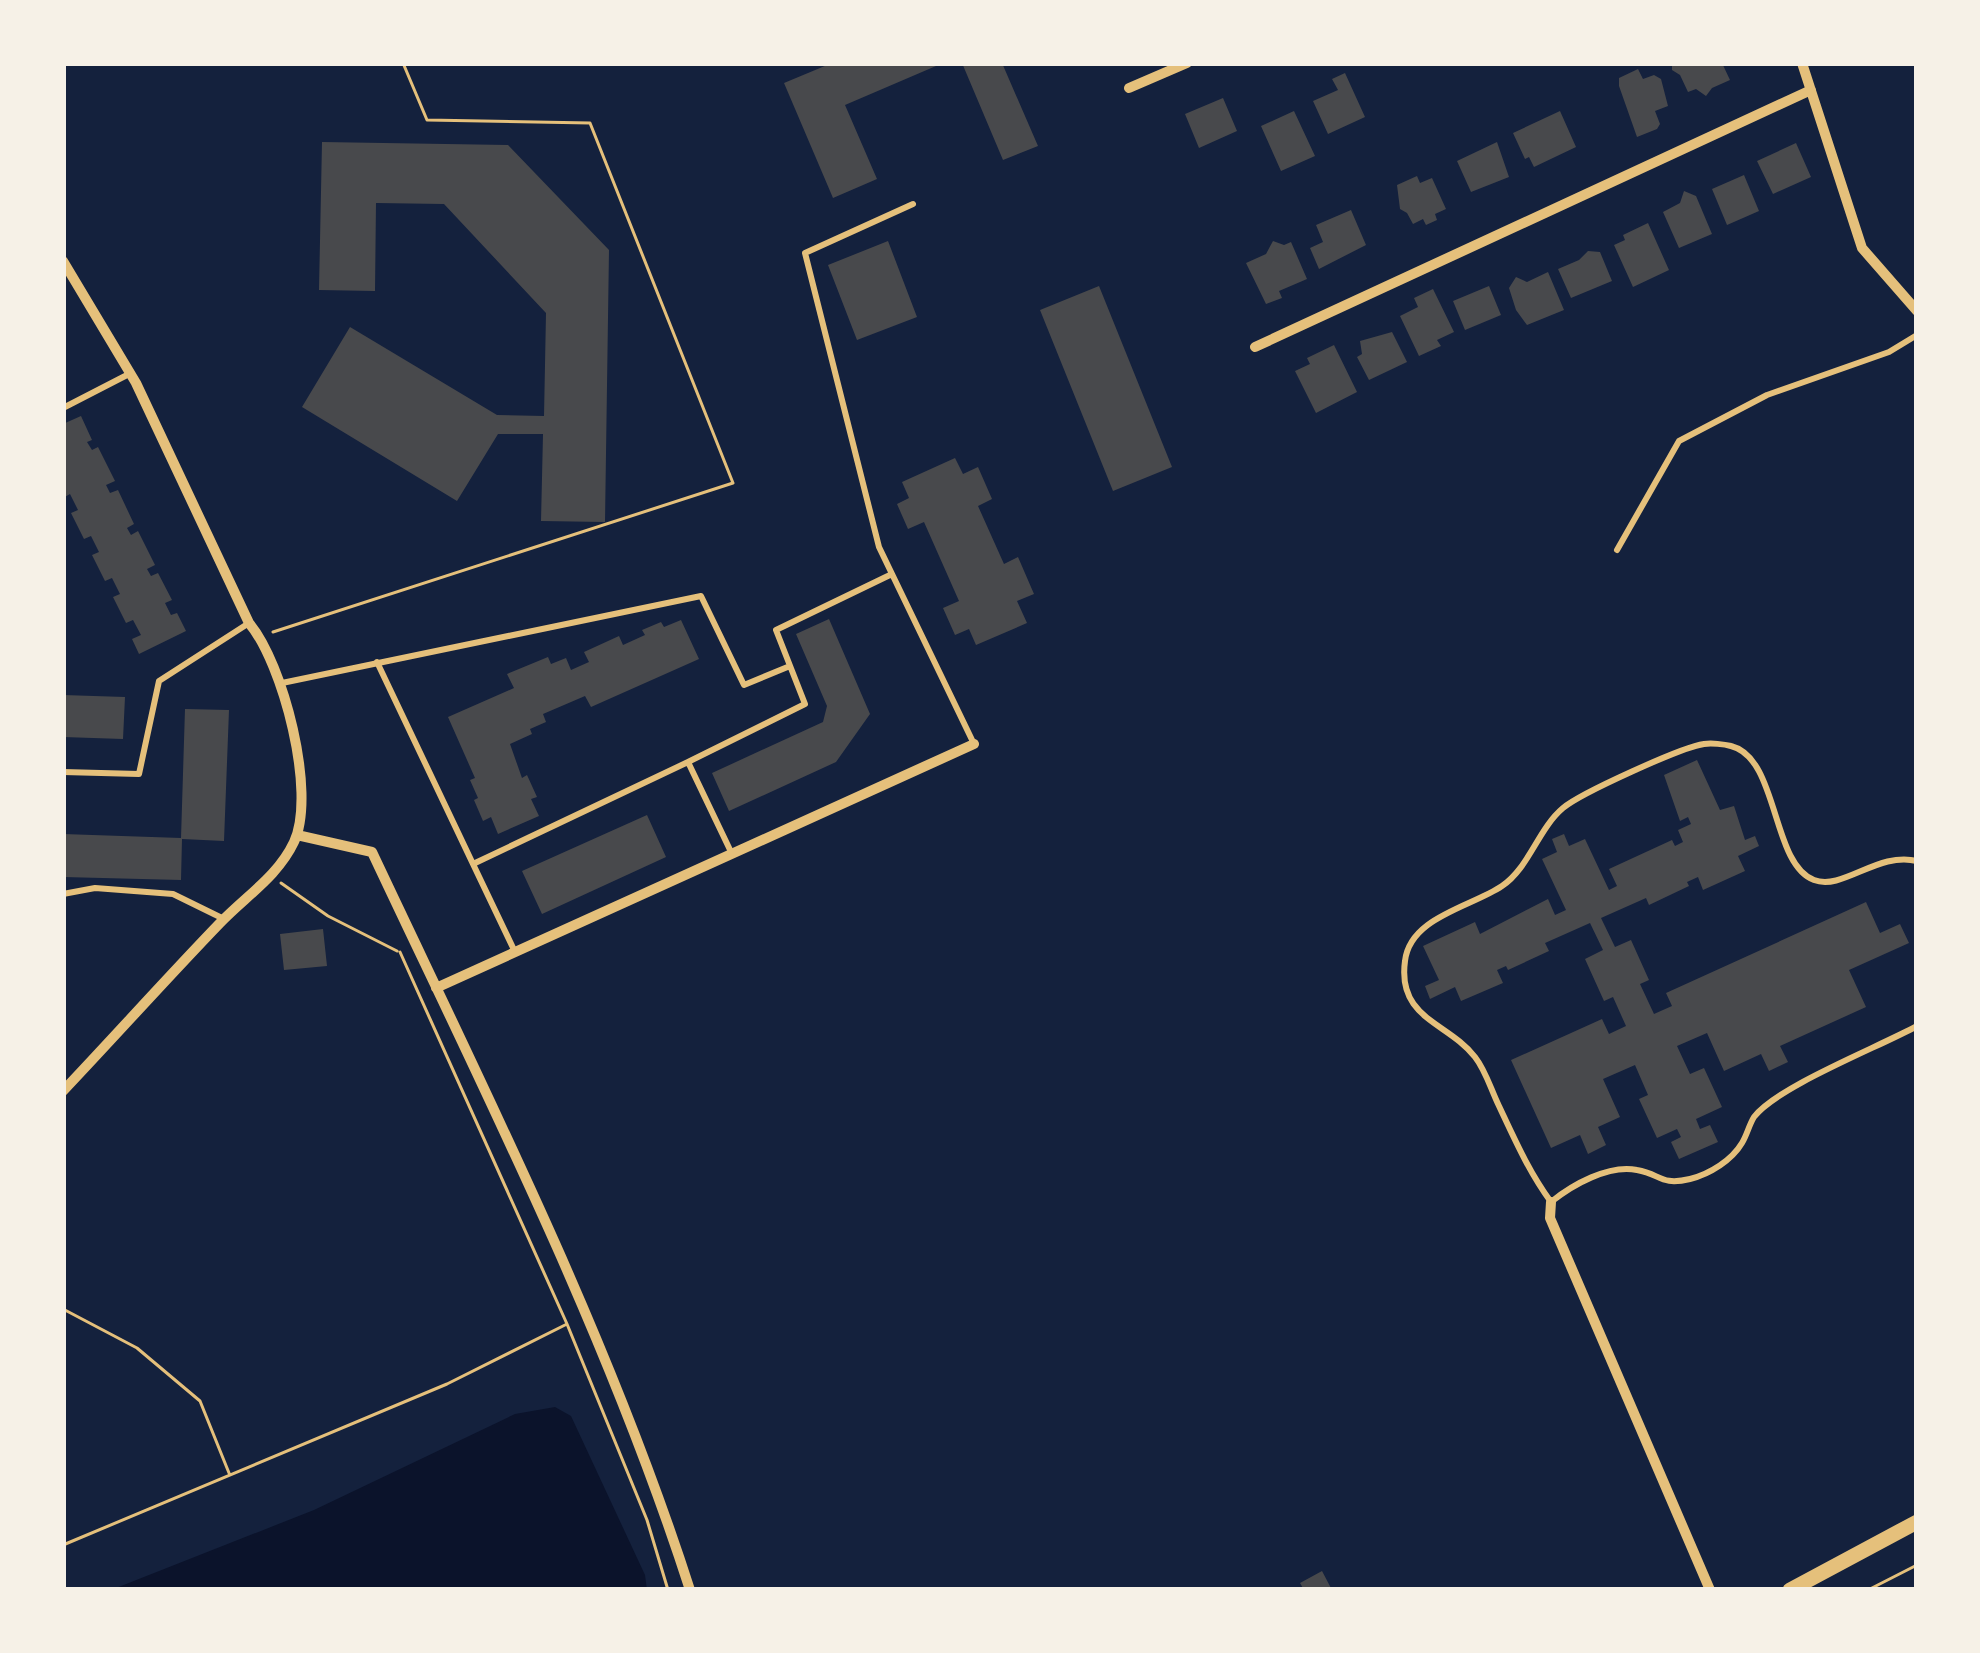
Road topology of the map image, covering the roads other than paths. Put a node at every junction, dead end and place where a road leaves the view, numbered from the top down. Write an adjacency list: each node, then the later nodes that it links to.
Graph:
1 (1187, 63): 3 (street)
2 (1802, 63): 4 (street)
3 (1129, 88)
4 (1811, 90): 7 (street); 9 (street)
5 (913, 204): 13 (lane)
6 (63, 260): 10 (street)
7 (1917, 311)
8 (1917, 335): 12 (lane)
9 (1255, 347)
10 (130, 374): 11 (lane); 14 (street)
11 (63, 408)
12 (1617, 550)
13 (892, 574): 16 (lane); 18 (lane)
14 (249, 623): 17 (street); 20 (lane)
15 (377, 662): 16 (lane); 17 (lane); 24 (lane)
16 (790, 666): 19 (lane)
17 (282, 683): 21 (street)
18 (974, 744): 22 (street)
19 (688, 762): 22 (lane); 24 (lane)
20 (63, 772)
21 (297, 835): 26 (street); 28 (street)
22 (732, 854): 27 (street)
23 (1917, 861): 31 (lane)
24 (473, 864): 27 (lane)
25 (63, 894): 26 (lane)
26 (224, 919): 30 (street)
27 (515, 952): 28 (street)
28 (436, 988): 33 (street)
29 (1917, 1026): 31 (lane)
30 (63, 1091)
31 (1551, 1202): 34 (street)
32 (1917, 1522): 35 (main road)
33 (689, 1590)
34 (1710, 1590)
35 (1790, 1590)

